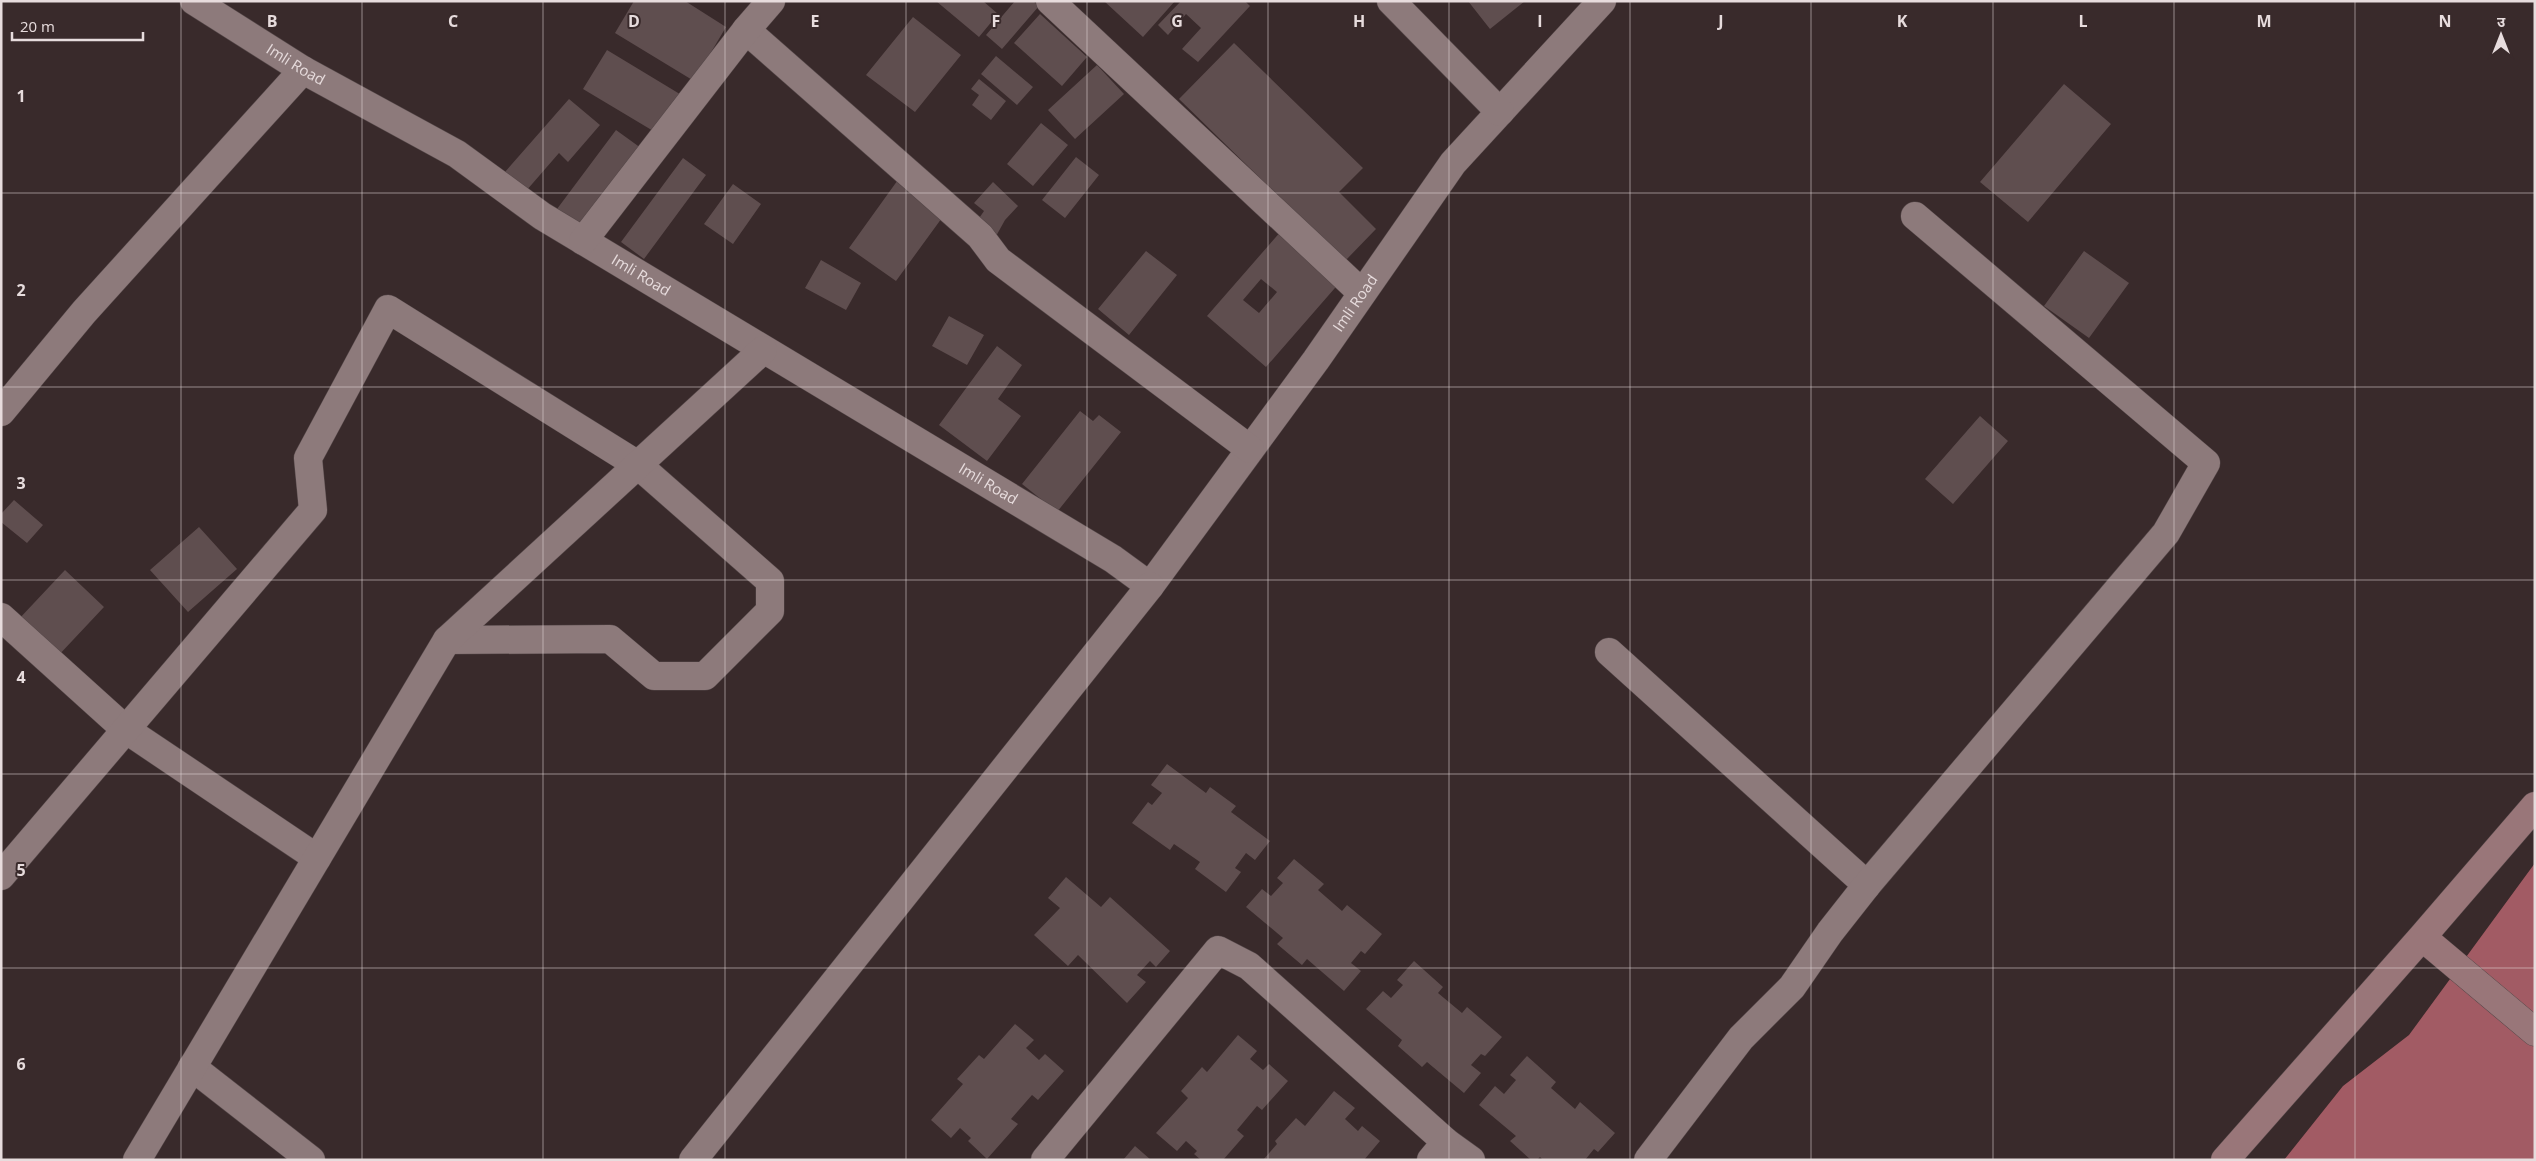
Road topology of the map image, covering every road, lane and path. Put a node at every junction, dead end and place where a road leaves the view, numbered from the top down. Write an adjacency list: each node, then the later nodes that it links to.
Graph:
1 (194, 1): 7 (street, Imli Road)
2 (771, 1): 6 (street)
3 (1050, 1): 11 (street)
4 (1391, 1): 8 (street)
5 (1602, 1): 8 (street, Imli Road)
6 (746, 30): 10 (street); 14 (street)
7 (303, 70): 10 (street, Imli Road); 13 (street)
8 (1500, 112): 11 (street, Imli Road)
9 (1914, 216): 24 (street)
10 (583, 241): 12 (street, Imli Road)
11 (1362, 294): 14 (street, Imli Road)
12 (763, 350): 15 (street); 16 (street, Imli Road)
13 (1, 412)
14 (1250, 449): 16 (street, Imli Road)
15 (638, 465): 18 (street); 18 (street); 20 (street)
16 (1150, 586): 31 (street)
17 (1, 617): 20 (street)
18 (447, 640): 22 (street)
19 (1609, 652): 24 (street)
20 (126, 730): 22 (street); 23 (street)
21 (2535, 806): 25 (street)
22 (317, 858): 27 (street)
23 (1, 876)
24 (1867, 885): 34 (street)
25 (2422, 937): 26 (street); 35 (street)
26 (2535, 1032)
27 (192, 1067): 29 (street); 30 (street)
28 (1438, 1151): 32 (street); 33 (street)
29 (137, 1160)
30 (311, 1160)
31 (693, 1160)
32 (1045, 1160)
33 (1471, 1160)
34 (1648, 1160)
35 (2225, 1160)

